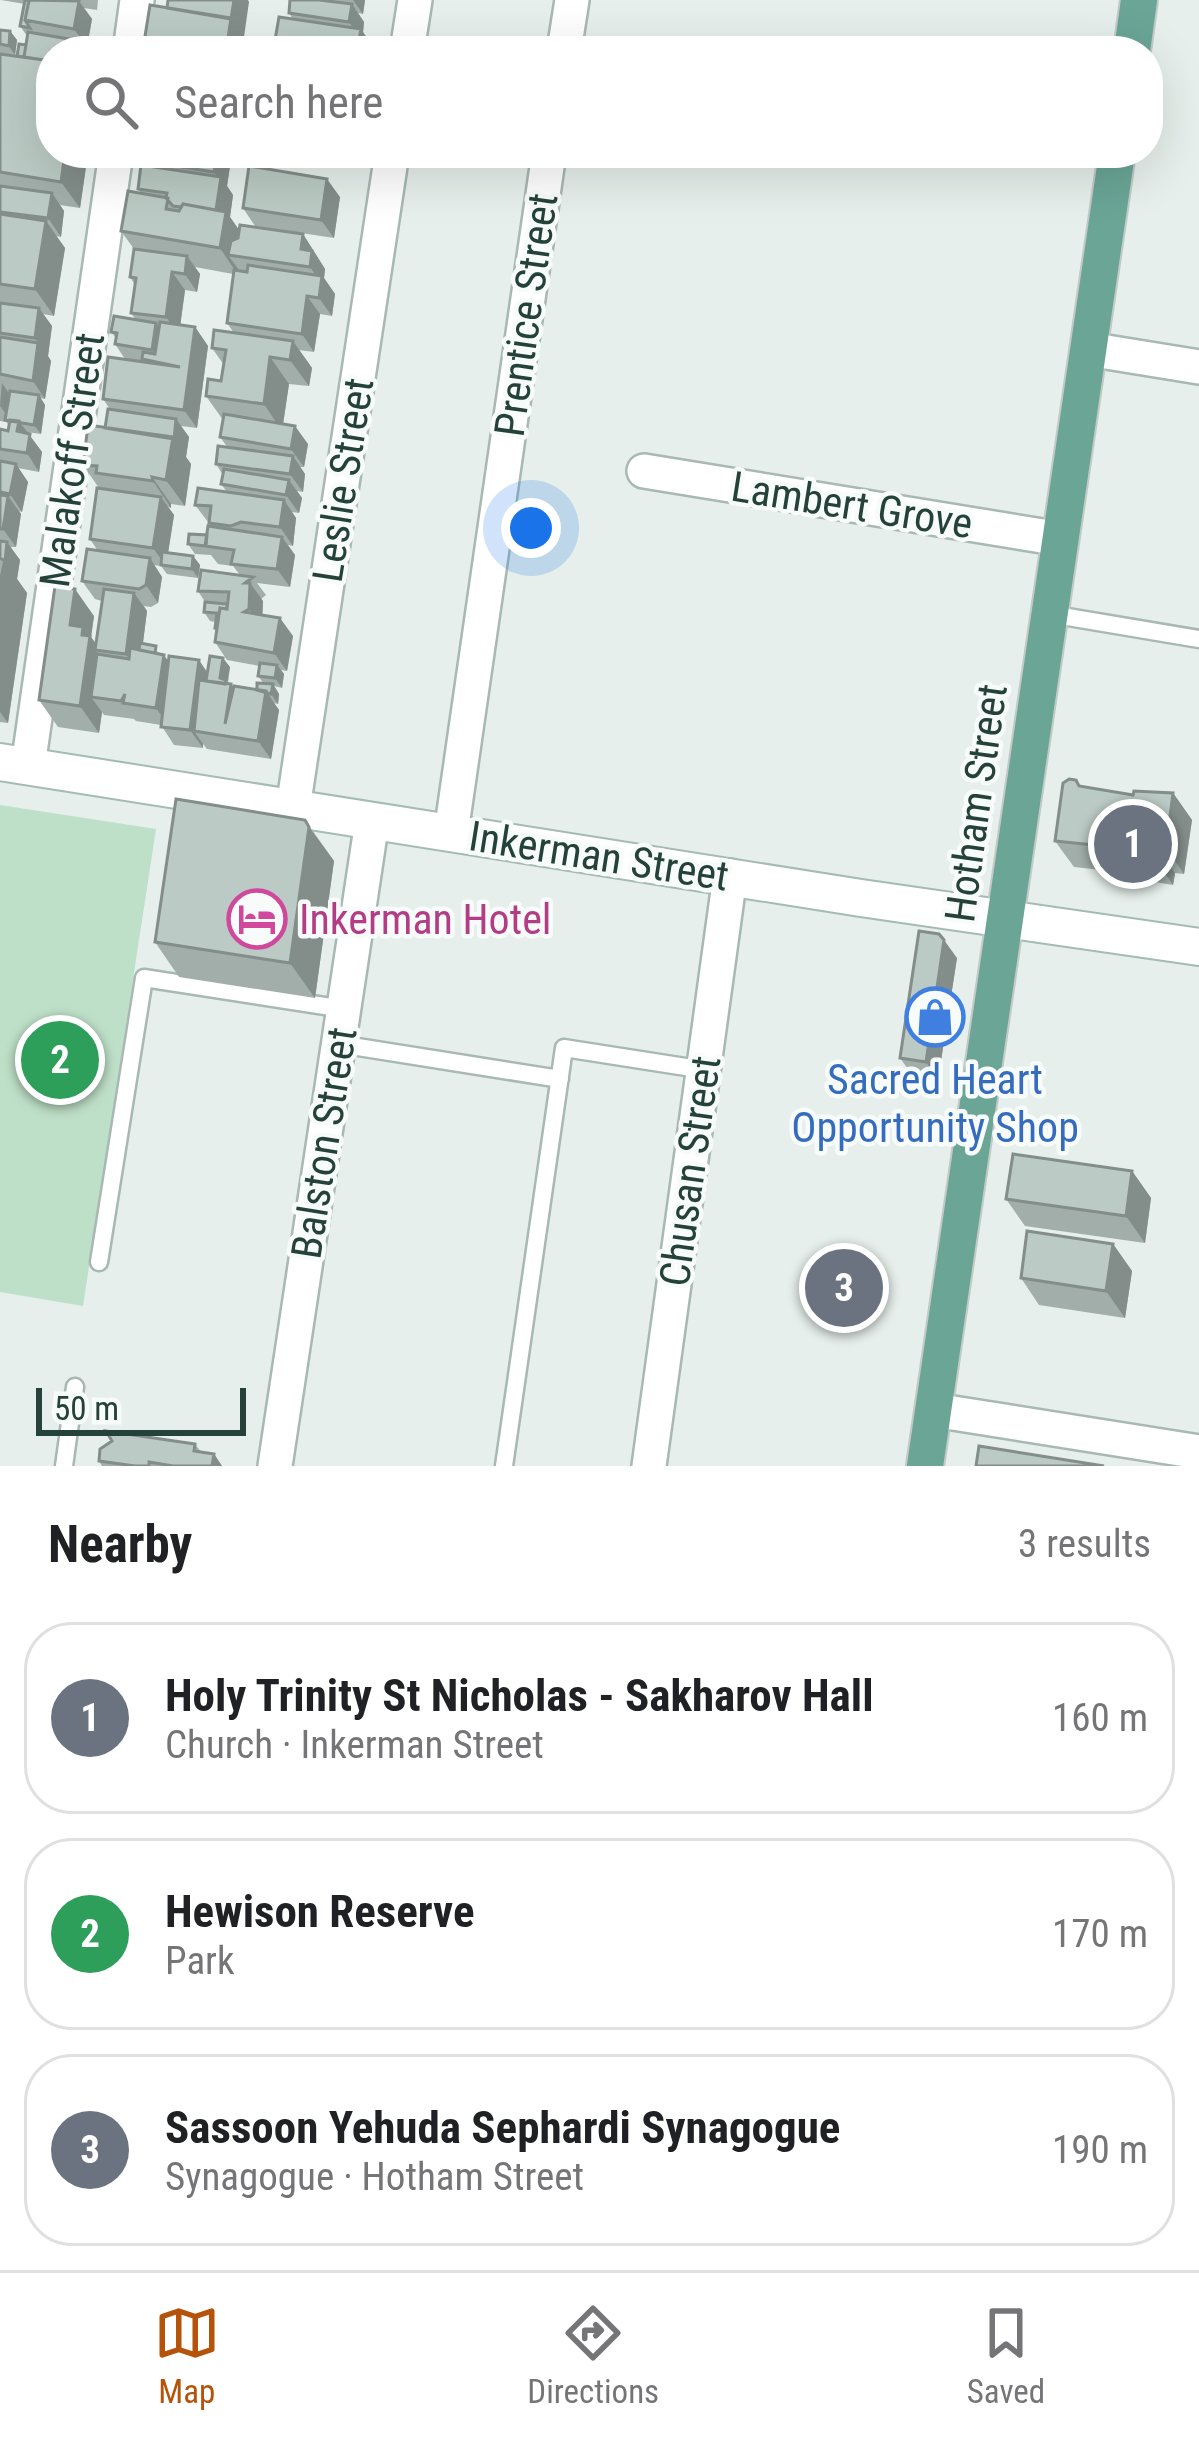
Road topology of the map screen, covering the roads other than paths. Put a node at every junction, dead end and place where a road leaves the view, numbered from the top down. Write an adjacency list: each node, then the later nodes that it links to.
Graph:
1 (137, 0): 5 (street)
2 (415, 0): 6 (street)
3 (572, 0): 7 (street)
4 (1139, 0): 8 (main road)
5 (132, 36)
6 (409, 36)
7 (566, 36)
8 (1134, 36)
9 (113, 168): 19 (street, Malakoff Street)
10 (390, 168): 20 (street, Leslie Street)
11 (547, 168): 22 (street, Prentice Street)
12 (1115, 168): 13 (main road, Hotham Street)
13 (1088, 349): 14 (street); 16 (main road, Hotham Street)
14 (1199, 367)
15 (644, 471): 16 (street, Lambert Grove)
16 (1060, 538): 17 (main road, Hotham Street)
17 (1049, 614): 18 (lane); 24 (main road, Hotham Street)
18 (1199, 639)
19 (14, 764): 20 (street, Inkerman Street)
20 (293, 808): 21 (street, Inkerman Street)
21 (372, 820): 22 (street, Inkerman Street); 26 (street, Balston Street)
22 (451, 833): 23 (street, Inkerman Street)
23 (730, 876): 24 (street, Inkerman Street); 28 (street, Chusan Street)
24 (1005, 918): 25 (street, Inkerman Street); 32 (main road, Hotham Street)
25 (1199, 947)
26 (344, 1009): 27 (street, Balston Street); 30 (lane)
27 (339, 1043): 29 (lane); 35 (street, Balston Street)
28 (705, 1070): 29 (lane); 37 (street, Chusan Street)
29 (560, 1078): 36 (lane)
30 (99, 1262)
31 (76, 1387): 34 (lane)
32 (934, 1410): 33 (street); 38 (main road, Hotham Street)
33 (1199, 1452)
34 (64, 1466)
35 (275, 1466)
36 (504, 1466)
37 (649, 1466)
38 (926, 1466)

